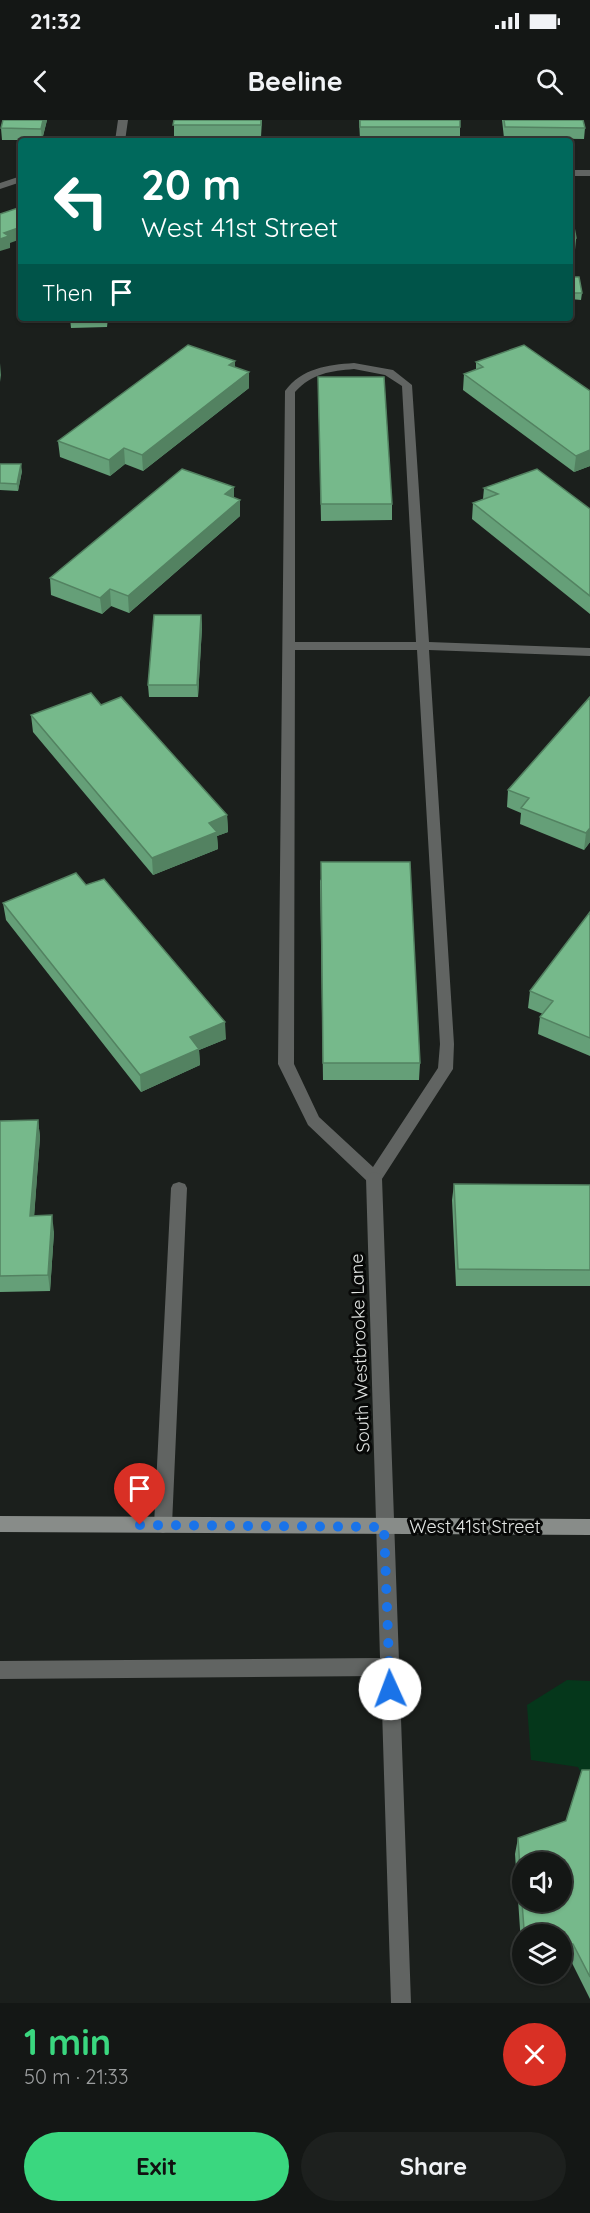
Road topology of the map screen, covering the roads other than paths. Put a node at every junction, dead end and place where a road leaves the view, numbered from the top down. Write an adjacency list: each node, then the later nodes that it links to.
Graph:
1 (123, 120): 2 (street)
2 (120, 138)
3 (573, 173): 4 (street)
4 (590, 173)
5 (18, 180): 6 (street)
6 (0, 186)
7 (289, 646): 8 (street); 8 (street); 10 (street)
8 (422, 646): 9 (street); 10 (street)
9 (590, 652)
10 (374, 1178): 14 (street, South Westbrooke Lane)
11 (179, 1188): 13 (street)
12 (0, 1524): 13 (main road, West 41st Street)
13 (163, 1525): 14 (main road, West 41st Street)
14 (384, 1527): 15 (main road, West 41st Street); 16 (street, South Westbrooke Lane)
15 (590, 1527)
16 (389, 1667): 17 (street); 18 (street, South Westbrooke Lane)
17 (0, 1670)
18 (400, 2003)

